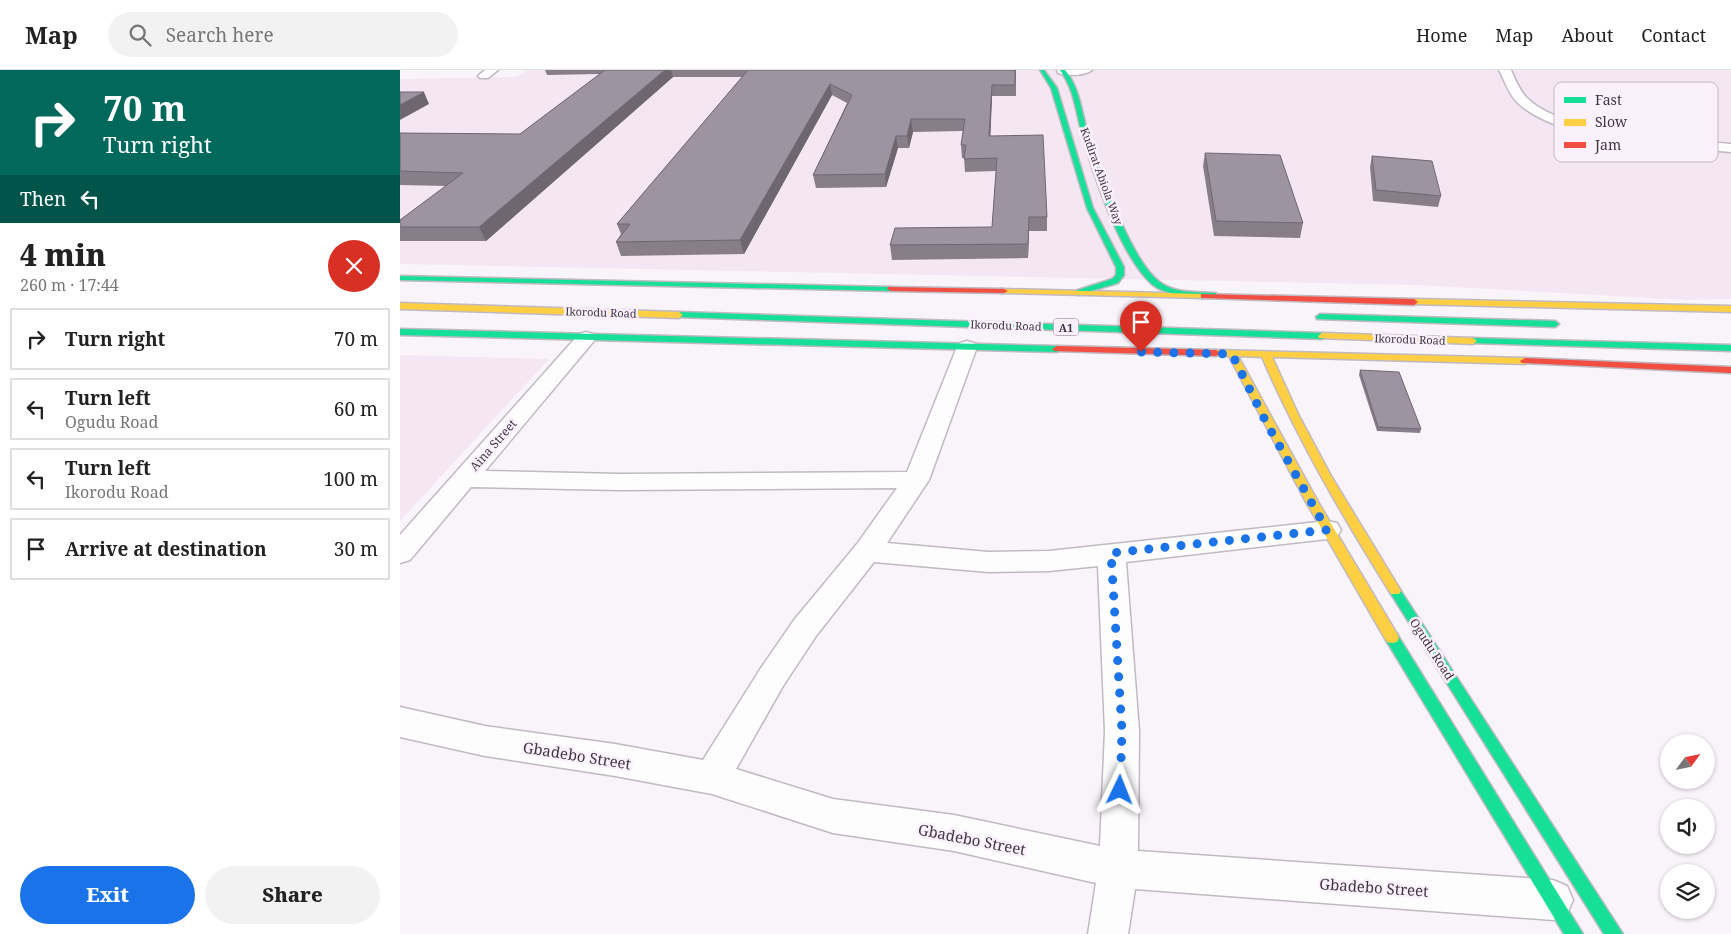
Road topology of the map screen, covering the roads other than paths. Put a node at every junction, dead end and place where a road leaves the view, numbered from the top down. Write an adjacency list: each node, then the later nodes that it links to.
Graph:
1 (1042, 70): 9 (main road, Kudirat Abiola Way)
2 (1062, 70): 3 (street); 10 (main road, Kudirat Abiola Way)
3 (1086, 70)
4 (1505, 70): 5 (street)
5 (1554, 119)
6 (1718, 146): 7 (street)
7 (1731, 148)
8 (400, 278): 9 (main road)
9 (1078, 292): 10 (main road)
10 (1237, 298): 11 (main road)
11 (1503, 305): 13 (main road); 15 (main road)
12 (400, 306): 19 (main road, Ikorodu Road / A1)
13 (1731, 309)
14 (1305, 317): 15 (main road, Ikorodu Road)
15 (1413, 320): 16 (main road, Ikorodu Road)
16 (1562, 325)
17 (400, 332): 18 (main road, Ikorodu Road)
18 (586, 338): 20 (main road, Ikorodu Road); 26 (street, Aina Street)
19 (1423, 340): 21 (main road, Ikorodu Road / A1); 24 (main road)
20 (967, 347): 22 (main road, Ikorodu Road); 27 (street)
21 (1731, 348)
22 (1232, 354): 23 (main road, Ikorodu Road); 28 (main road)
23 (1266, 355): 24 (main road, Ikorodu Road); 38 (main road, Ogudu Road)
24 (1548, 362): 25 (main road, Ikorodu Road)
25 (1731, 370)
26 (464, 480): 27 (street); 30 (street, Aina Street)
27 (916, 480): 29 (street)
28 (1327, 530): 31 (street); 35 (main road)
29 (867, 551): 31 (street); 33 (street)
30 (400, 553)
31 (1111, 553): 34 (street)
32 (400, 722): 33 (street, Gbadebo Street)
33 (712, 778): 34 (street, Gbadebo Street)
34 (1118, 869): 35 (street, Gbadebo Street); 36 (street)
35 (1553, 900): 37 (main road)
36 (1108, 934)
37 (1574, 934)
38 (1614, 934)

